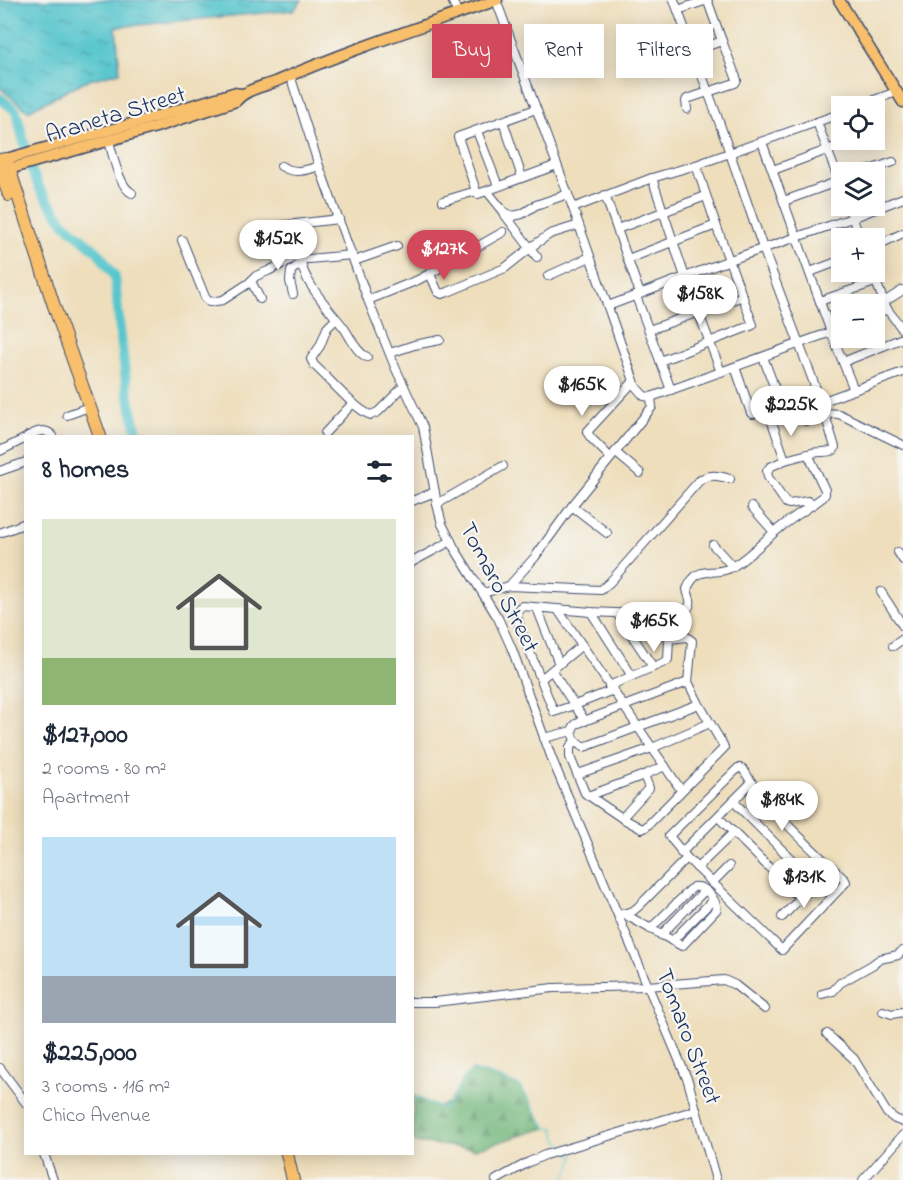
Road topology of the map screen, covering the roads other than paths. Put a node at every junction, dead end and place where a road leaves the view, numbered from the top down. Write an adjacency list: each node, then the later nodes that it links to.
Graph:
1 (452, 0): 6 (street)
2 (497, 0): 6 (main road, Araneta Street); 18 (street)
3 (674, 0): 5 (street)
4 (839, 0): 13 (main road)
5 (678, 10): 7 (street); 8 (street)
6 (458, 14): 10 (main road, Araneta Street)
7 (683, 24)
8 (722, 41): 9 (street); 12 (street)
9 (713, 44)
10 (290, 75): 14 (main road, Araneta Street); 36 (street, Tomaro Street)
11 (703, 78): 12 (street)
12 (708, 92): 17 (street); 27 (street)
13 (896, 92): 15 (street); 16 (main road)
14 (242, 94): 23 (main road, Araneta Street); 28 (main road, Araneta Street)
15 (885, 97)
16 (903, 102)
17 (687, 108)
18 (536, 109): 20 (street); 31 (street)
19 (831, 117): 21 (street)
20 (503, 121): 22 (street); 38 (street)
21 (816, 122): 24 (street); 26 (street)
22 (477, 131): 40 (street); 43 (street)
23 (109, 141): 28 (main road, Araneta Street); 44 (street)
24 (762, 142): 27 (street); 37 (street)
25 (831, 148): 26 (street)
26 (826, 150): 29 (street); 37 (street)
27 (729, 153): 32 (street); 69 (street)
28 (34, 157): 34 (main road, Araneta Street)
29 (831, 162)
30 (893, 162): 33 (street)
31 (557, 165): 38 (street); 45 (street)
32 (696, 165): 39 (street); 47 (street)
33 (885, 165)
34 (2, 166): 117 (highway)
35 (281, 166): 36 (street)
36 (319, 166): 55 (street, Tomaro Street)
37 (772, 170): 50 (street)
38 (522, 177): 40 (street)
39 (652, 178): 46 (street); 53 (street)
40 (498, 186): 42 (street)
41 (831, 187): 50 (street)
42 (487, 190): 43 (street); 52 (street)
43 (476, 191): 49 (street)
44 (132, 193)
45 (568, 194): 51 (street); 52 (street)
46 (605, 195): 51 (street); 60 (street)
47 (706, 196): 53 (street); 57 (street)
48 (903, 198): 54 (street)
49 (443, 201)
50 (784, 201): 63 (street)
51 (573, 208): 56 (street)
52 (504, 212): 68 (street)
53 (662, 212): 60 (street); 65 (street)
54 (852, 218): 59 (street); 63 (street)
55 (339, 219): 58 (street); 72 (street, Tomaro Street)
56 (579, 225): 68 (street); 71 (street)
57 (716, 225): 65 (street); 74 (street)
58 (278, 226)
59 (856, 228)
60 (617, 229): 73 (street)
61 (504, 231): 78 (street)
62 (903, 234): 66 (street)
63 (797, 237): 69 (street); 77 (street)
64 (182, 240): 81 (street)
65 (673, 242): 73 (street); 80 (street)
66 (885, 242)
67 (397, 246): 72 (street)
68 (530, 248): 70 (street); 78 (street)
69 (763, 248): 74 (street); 100 (street)
70 (537, 257)
71 (590, 257): 79 (street); 90 (street)
72 (353, 258): 75 (street); 88 (street, Tomaro Street)
73 (628, 259): 85 (street)
74 (730, 260): 80 (street); 86 (street)
75 (301, 261): 81 (street); 84 (street); 93 (street)
76 (831, 264): 77 (street)
77 (810, 272): 89 (street)
78 (430, 274): 88 (street)
79 (548, 276)
80 (685, 277): 85 (street); 92 (street)
81 (251, 281): 87 (street)
82 (875, 282): 89 (street); 91 (street)
83 (903, 290): 91 (street)
84 (293, 294)
85 (638, 295): 90 (street); 94 (street)
86 (743, 296): 92 (street); 99 (street)
87 (260, 299)
88 (368, 300): 102 (street, Tomaro Street)
89 (820, 301): 96 (street)
90 (608, 306): 110 (street)
91 (886, 306): 95 (street)
92 (698, 313): 94 (street); 99 (street)
93 (336, 319): 103 (street); 116 (street)
94 (649, 330): 105 (street)
95 (903, 330)
96 (831, 332): 100 (street)
97 (903, 338): 106 (street)
98 (440, 340): 102 (street)
99 (710, 342): 105 (street); 108 (street)
100 (799, 343): 104 (street); 115 (street)
101 (837, 348): 106 (street)
102 (390, 353): 111 (street, Tomaro Street)
103 (367, 357)
104 (763, 357): 107 (street); 107 (street)
105 (660, 361): 112 (street)
106 (843, 362): 113 (street)
107 (735, 367): 108 (street)
108 (721, 372): 112 (street)
109 (903, 372): 113 (street)
110 (634, 381): 114 (street); 130 (street)
111 (404, 386): 116 (street); 137 (street, Tomaro Street)
112 (671, 390): 114 (street)
113 (854, 390): 115 (street)
114 (651, 397): 130 (street)
115 (821, 402): 118 (street)
116 (353, 403): 122 (street)
117 (87, 407): 119 (street); 125 (highway)
118 (825, 413): 120 (street); 127 (street); 129 (street)
119 (68, 415)
120 (806, 421)
121 (772, 422): 131 (street)
122 (325, 433)
123 (31, 435): 124 (street)
124 (52, 435)
125 (98, 435)
126 (24, 439): 128 (street)
127 (903, 445)
128 (0, 451)
129 (808, 454): 131 (street); 140 (street)
130 (612, 455): 135 (street); 141 (street)
131 (785, 460): 140 (street)
132 (24, 463): 134 (street)
133 (503, 466): 139 (street)
134 (0, 471)
135 (640, 473)
136 (729, 479): 151 (street)
137 (435, 492): 138 (street); 139 (street, Tomaro Street)
138 (414, 500)
139 (437, 504): 147 (street, Tomaro Street)
140 (814, 504): 144 (street)
141 (572, 506): 146 (street); 151 (street)
142 (752, 507): 144 (street)
143 (24, 524): 145 (street)
144 (774, 532): 150 (street)
145 (0, 533)
146 (607, 533)
147 (451, 541): 149 (street); 153 (street, Tomaro Street)
148 (712, 545): 150 (street)
149 (414, 561)
150 (733, 567): 156 (street)
151 (509, 586): 153 (street)
152 (881, 592): 159 (street)
153 (483, 593): 178 (street, Tomaro Street)
154 (537, 608): 155 (street); 164 (street); 168 (street)
155 (558, 610): 157 (street); 162 (street)
156 (686, 611)
157 (591, 612): 158 (street); 167 (street)
158 (617, 613): 160 (street); 165 (street)
159 (903, 626)
160 (669, 639): 165 (street); 169 (street)
161 (903, 639): 163 (street)
162 (582, 645): 164 (street); 170 (street)
163 (893, 646)
164 (559, 664): 166 (street)
165 (653, 667): 167 (street)
166 (552, 670): 168 (street); 172 (street)
167 (632, 676): 170 (street)
168 (541, 679): 172 (street)
169 (688, 682): 171 (street); 173 (street)
170 (611, 688): 172 (street); 173 (street)
171 (699, 704): 175 (street); 176 (street)
172 (575, 705): 174 (street)
173 (624, 706): 174 (street); 176 (street)
174 (585, 721): 177 (street)
175 (710, 723): 180 (street); 185 (street)
176 (638, 728): 179 (street); 180 (street)
177 (572, 731): 178 (street); 179 (street)
178 (544, 738): 199 (street, Tomaro Street)
179 (575, 741): 182 (street)
180 (652, 747): 181 (street); 182 (street)
181 (665, 766): 183 (street); 185 (street)
182 (578, 774): 186 (street)
183 (644, 776): 186 (street); 189 (street)
184 (751, 783): 187 (street); 191 (street); 193 (street)
185 (681, 790): 189 (street)
186 (588, 796): 189 (street)
187 (733, 801): 188 (street); 196 (street)
188 (718, 816): 190 (street); 191 (street)
189 (622, 818)
190 (734, 832): 194 (street); 198 (street)
191 (684, 856): 194 (street); 199 (street)
192 (729, 866): 195 (street)
193 (832, 867): 195 (street); 196 (street)
194 (697, 868): 195 (street)
195 (712, 883)
196 (815, 883): 198 (street)
197 (705, 890): 201 (street); 202 (street); 202 (street)
198 (800, 898): 200 (street)
199 (621, 914): 201 (street); 205 (street, Tomaro Street)
200 (782, 917)
201 (650, 929): 202 (street)
202 (661, 935)
203 (903, 945): 204 (street)
204 (903, 951): 206 (street)
205 (647, 986): 207 (street); 208 (street); 215 (street, Tomaro Street)
206 (822, 994)
207 (414, 1002)
208 (765, 1009)
209 (883, 1011): 210 (street)
210 (903, 1012)
211 (827, 1034): 216 (street)
212 (0, 1068): 213 (street)
213 (4, 1081): 214 (street)
214 (24, 1101)
215 (696, 1110): 222 (street); 223 (street, Tomaro Street)
216 (903, 1122)
217 (901, 1141): 224 (street)
218 (44, 1155): 220 (street)
219 (285, 1155): 221 (highway)
220 (53, 1180)
221 (291, 1180)
222 (496, 1180)
223 (716, 1180)
224 (863, 1180)

